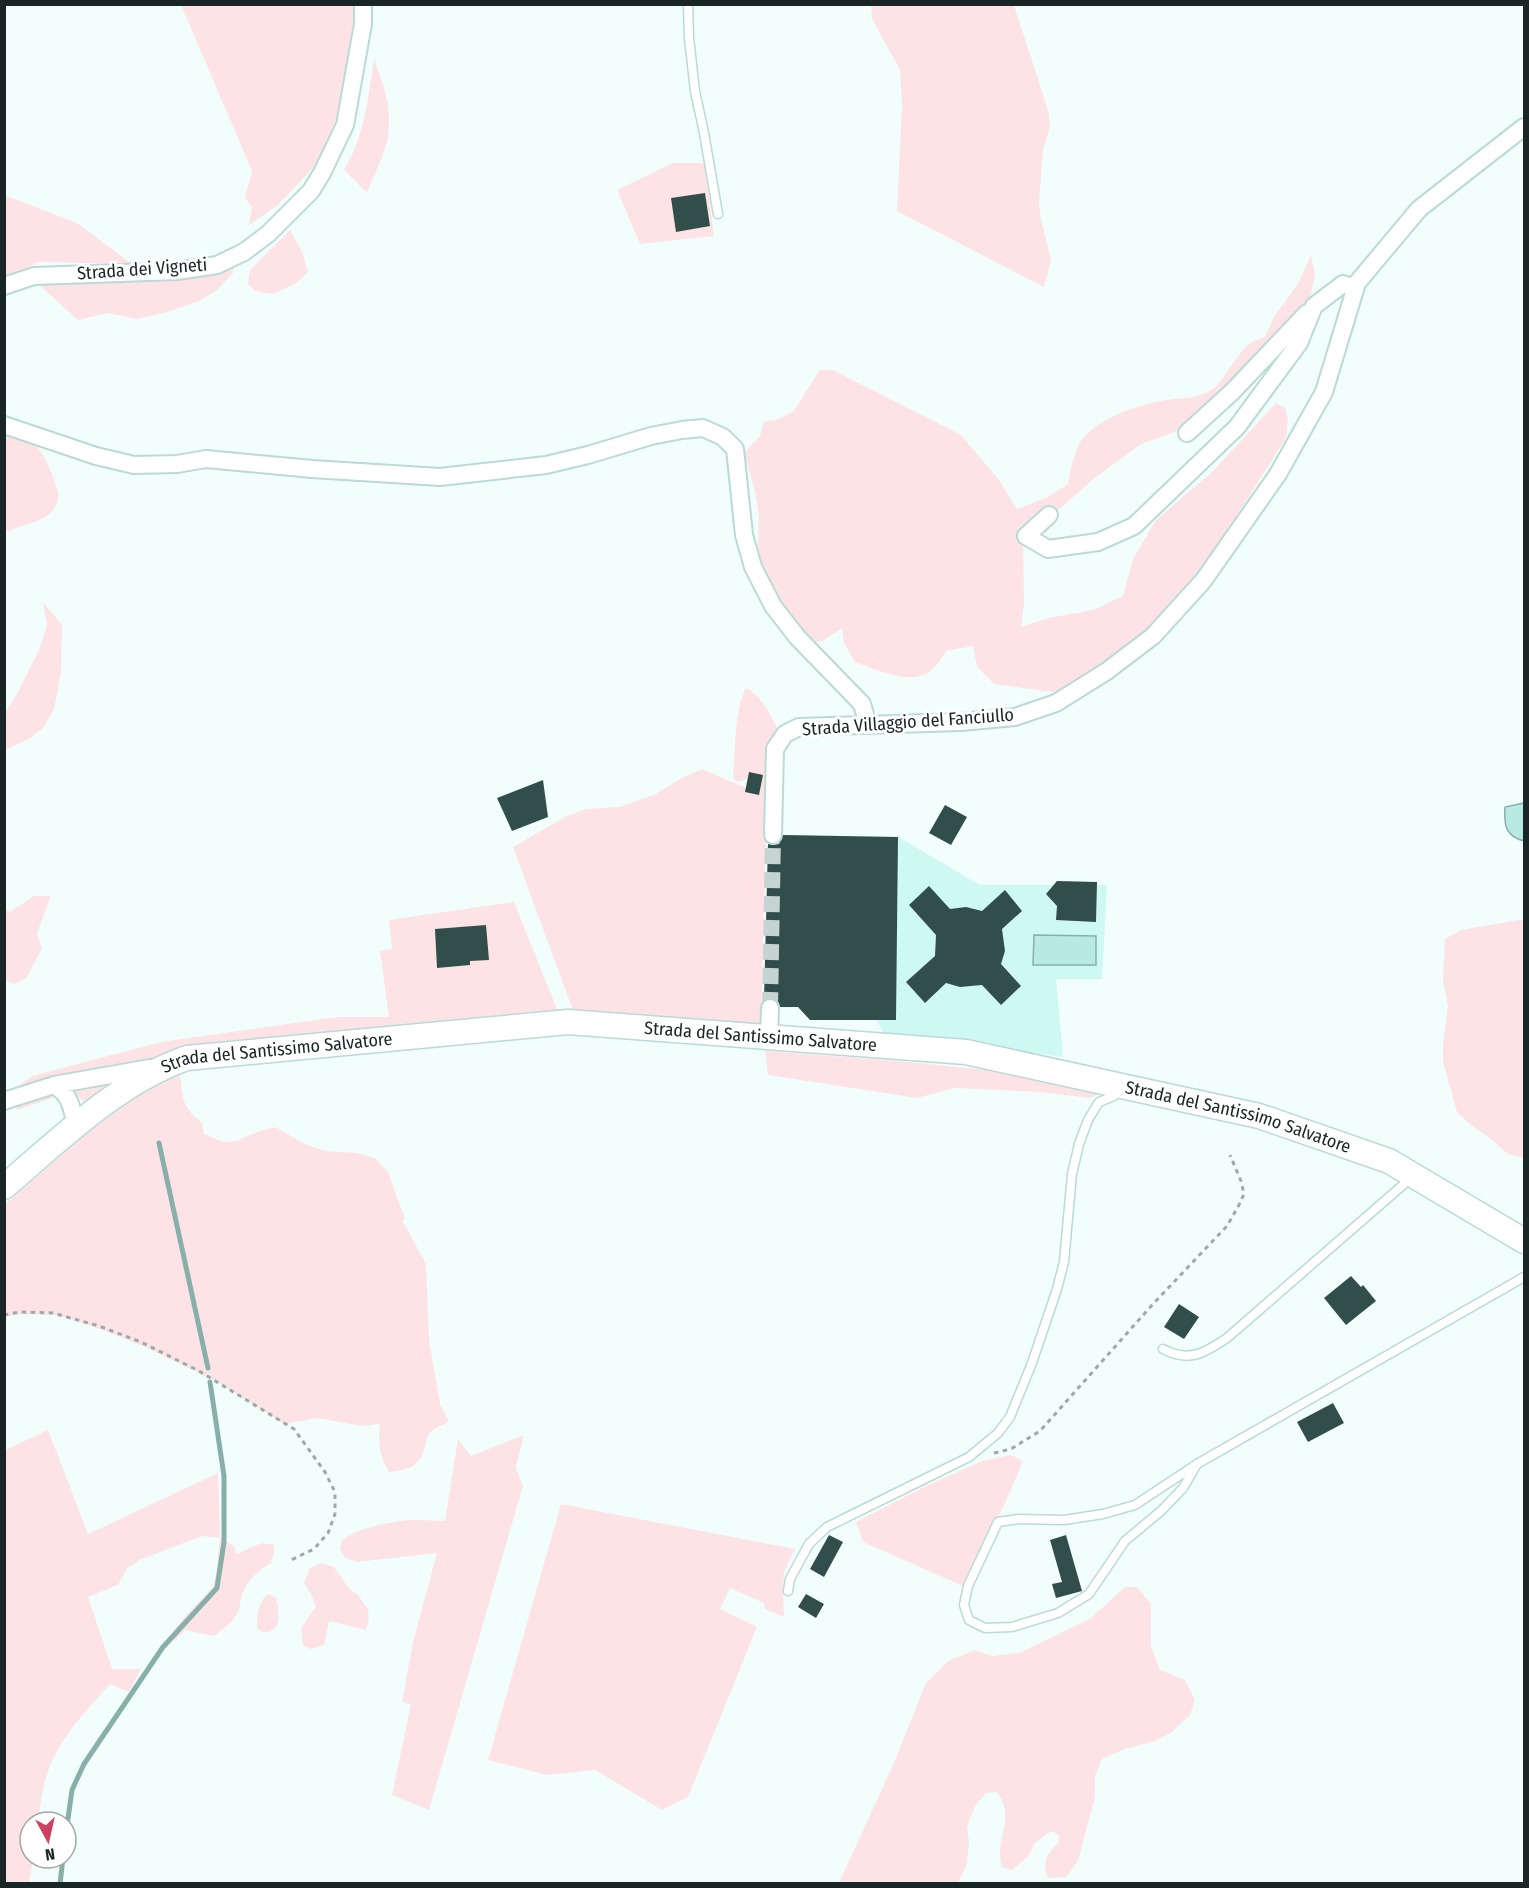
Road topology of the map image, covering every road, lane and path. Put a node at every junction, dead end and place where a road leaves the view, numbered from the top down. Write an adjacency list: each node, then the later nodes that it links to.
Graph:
1 (363, 4): 5 (street, Strada dei Vigneti)
2 (688, 4): 4 (lane)
3 (1524, 127): 6 (street, Strada Villaggio del Fanciullo)
4 (718, 214)
5 (4, 286)
6 (1355, 288): 7 (street); 11 (street, Strada Villaggio del Fanciullo)
7 (1314, 306): 9 (street); 10 (street)
8 (4, 425): 11 (street)
9 (1187, 433)
10 (1049, 515)
11 (868, 725): 12 (street, Strada Villaggio del Fanciullo)
12 (773, 835)
13 (770, 1008): 14 (street)
14 (769, 1037): 15 (street, Strada del Santissimo Salvatore); 17 (street, Strada del Santissimo Salvatore)
15 (164, 1066): 16 (street); 19 (street, Strada del Santissimo Salvatore)
16 (54, 1085): 18 (street); 19 (street)
17 (1122, 1086): 21 (street, Strada del Santissimo Salvatore); 27 (lane)
18 (4, 1101)
19 (76, 1125): 22 (street, Strada del Santissimo Salvatore)
20 (1230, 1155): 27 (path)
21 (1413, 1176): 23 (street, Strada del Santissimo Salvatore); 26 (lane)
22 (4, 1187)
23 (1524, 1241)
24 (1524, 1277): 28 (lane)
25 (4, 1314): 29 (path)
26 (1162, 1349)
27 (969, 1456): 30 (lane)
28 (1197, 1464): 28 (lane)
29 (291, 1560)
30 (788, 1591)

